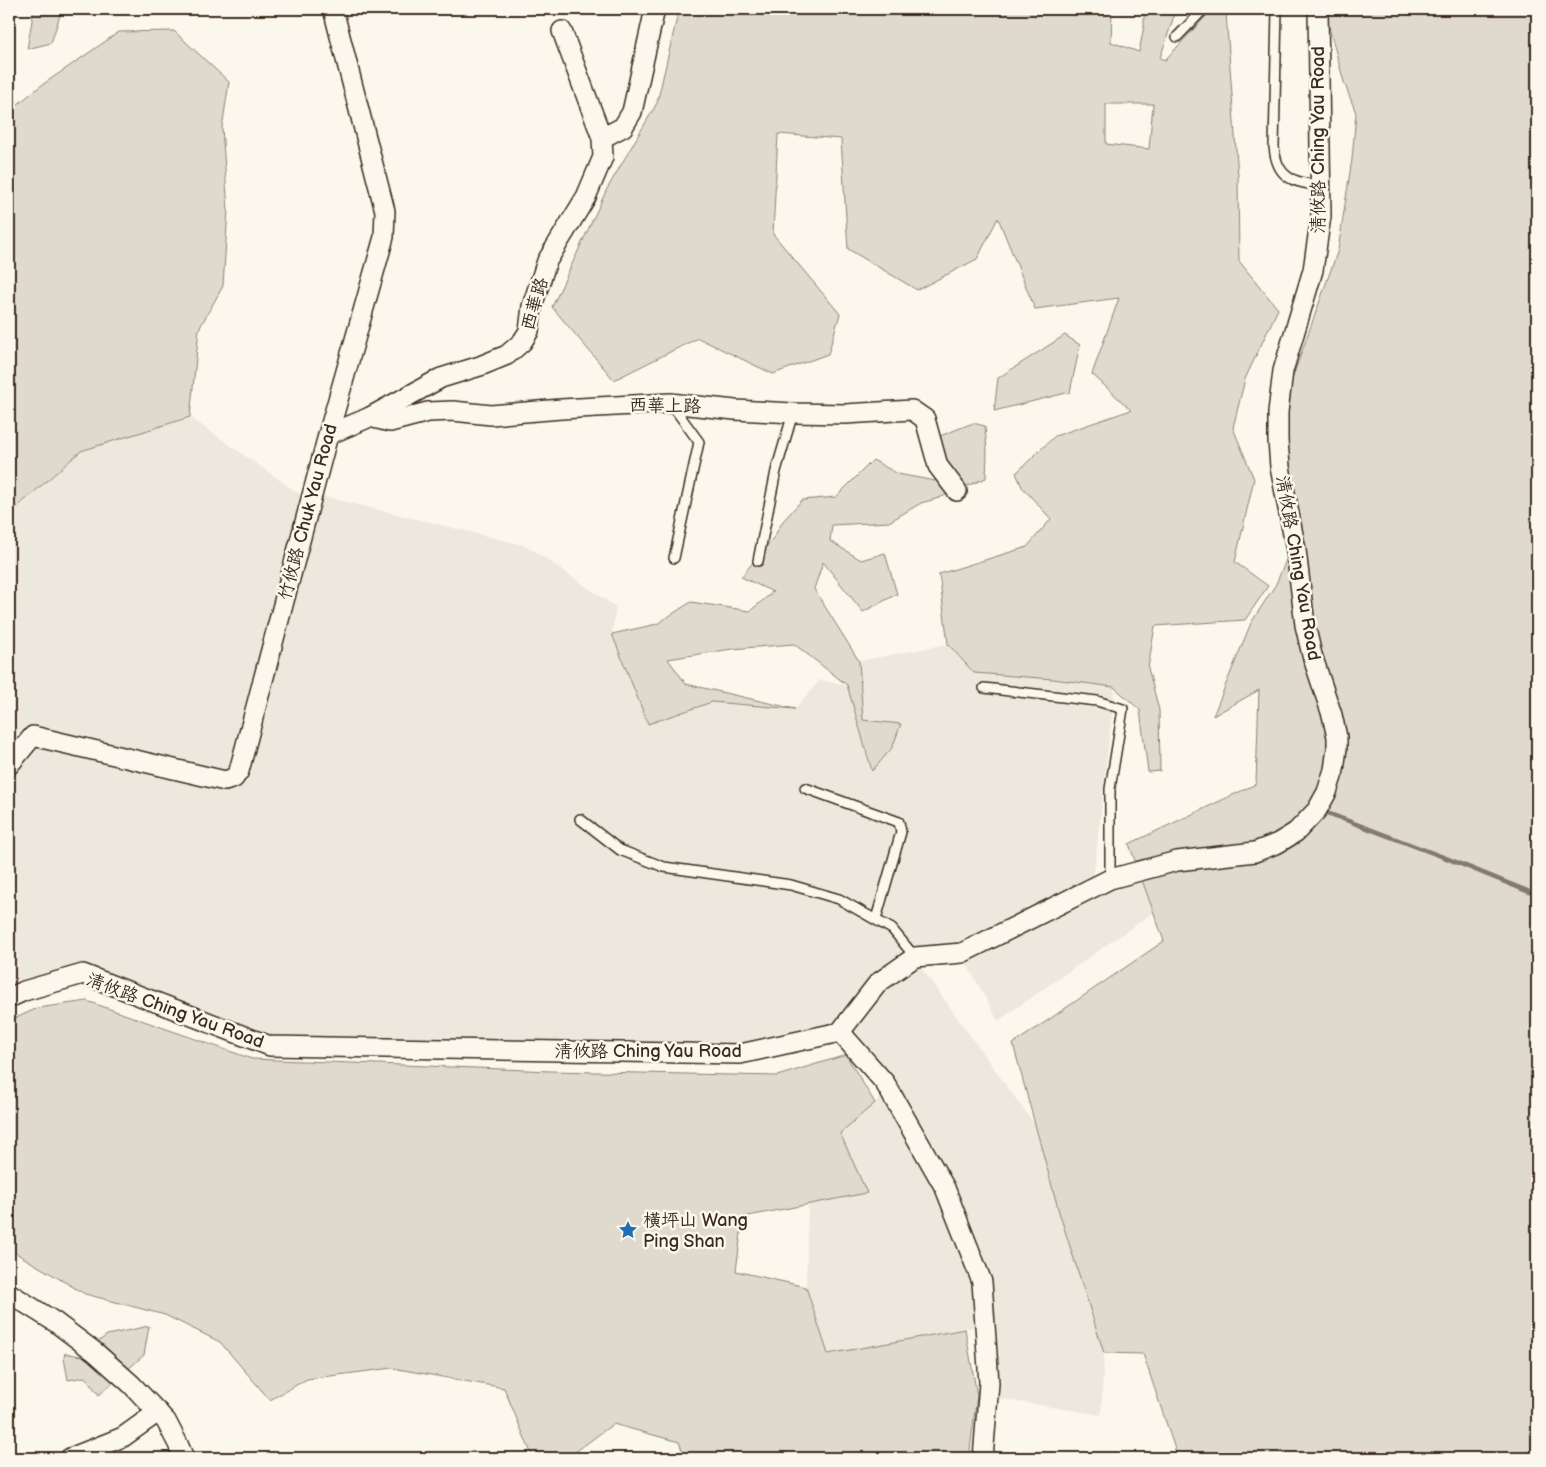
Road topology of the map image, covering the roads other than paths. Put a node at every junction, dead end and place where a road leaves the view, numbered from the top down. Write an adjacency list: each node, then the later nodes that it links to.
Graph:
1 (333, 9): 13 (street, 竹攸路 Chuk Yau Road)
2 (655, 9): 8 (street)
3 (1204, 9): 7 (lane)
4 (1277, 9): 9 (lane)
5 (1318, 9): 9 (street, 清攸路 Ching Yau Road)
6 (562, 31): 8 (street, 西華路)
7 (1177, 36)
8 (602, 138): 12 (street, 西華路)
9 (1321, 186): 21 (street, 清攸路 Ching Yau Road)
10 (670, 403): 11 (street, 西華上路); 12 (street, 西華上路); 15 (lane)
11 (793, 413): 14 (street, 西華上路); 16 (lane)
12 (370, 417): 13 (street)
13 (328, 435): 18 (street, 竹攸路 Chuk Yau Road)
14 (957, 491)
15 (674, 558)
16 (758, 561)
17 (984, 688): 21 (lane)
18 (9, 765)
19 (805, 788): 22 (lane)
20 (580, 819): 22 (lane)
21 (1110, 879): 23 (street, 清攸路 Ching Yau Road)
22 (876, 920): 23 (lane)
23 (915, 956): 25 (street)
24 (9, 998): 25 (street, 清攸路 Ching Yau Road)
25 (840, 1032): 30 (street)
26 (9, 1293): 27 (street)
27 (158, 1412): 28 (street); 29 (street)
28 (70, 1458)
29 (184, 1458)
30 (983, 1458)

